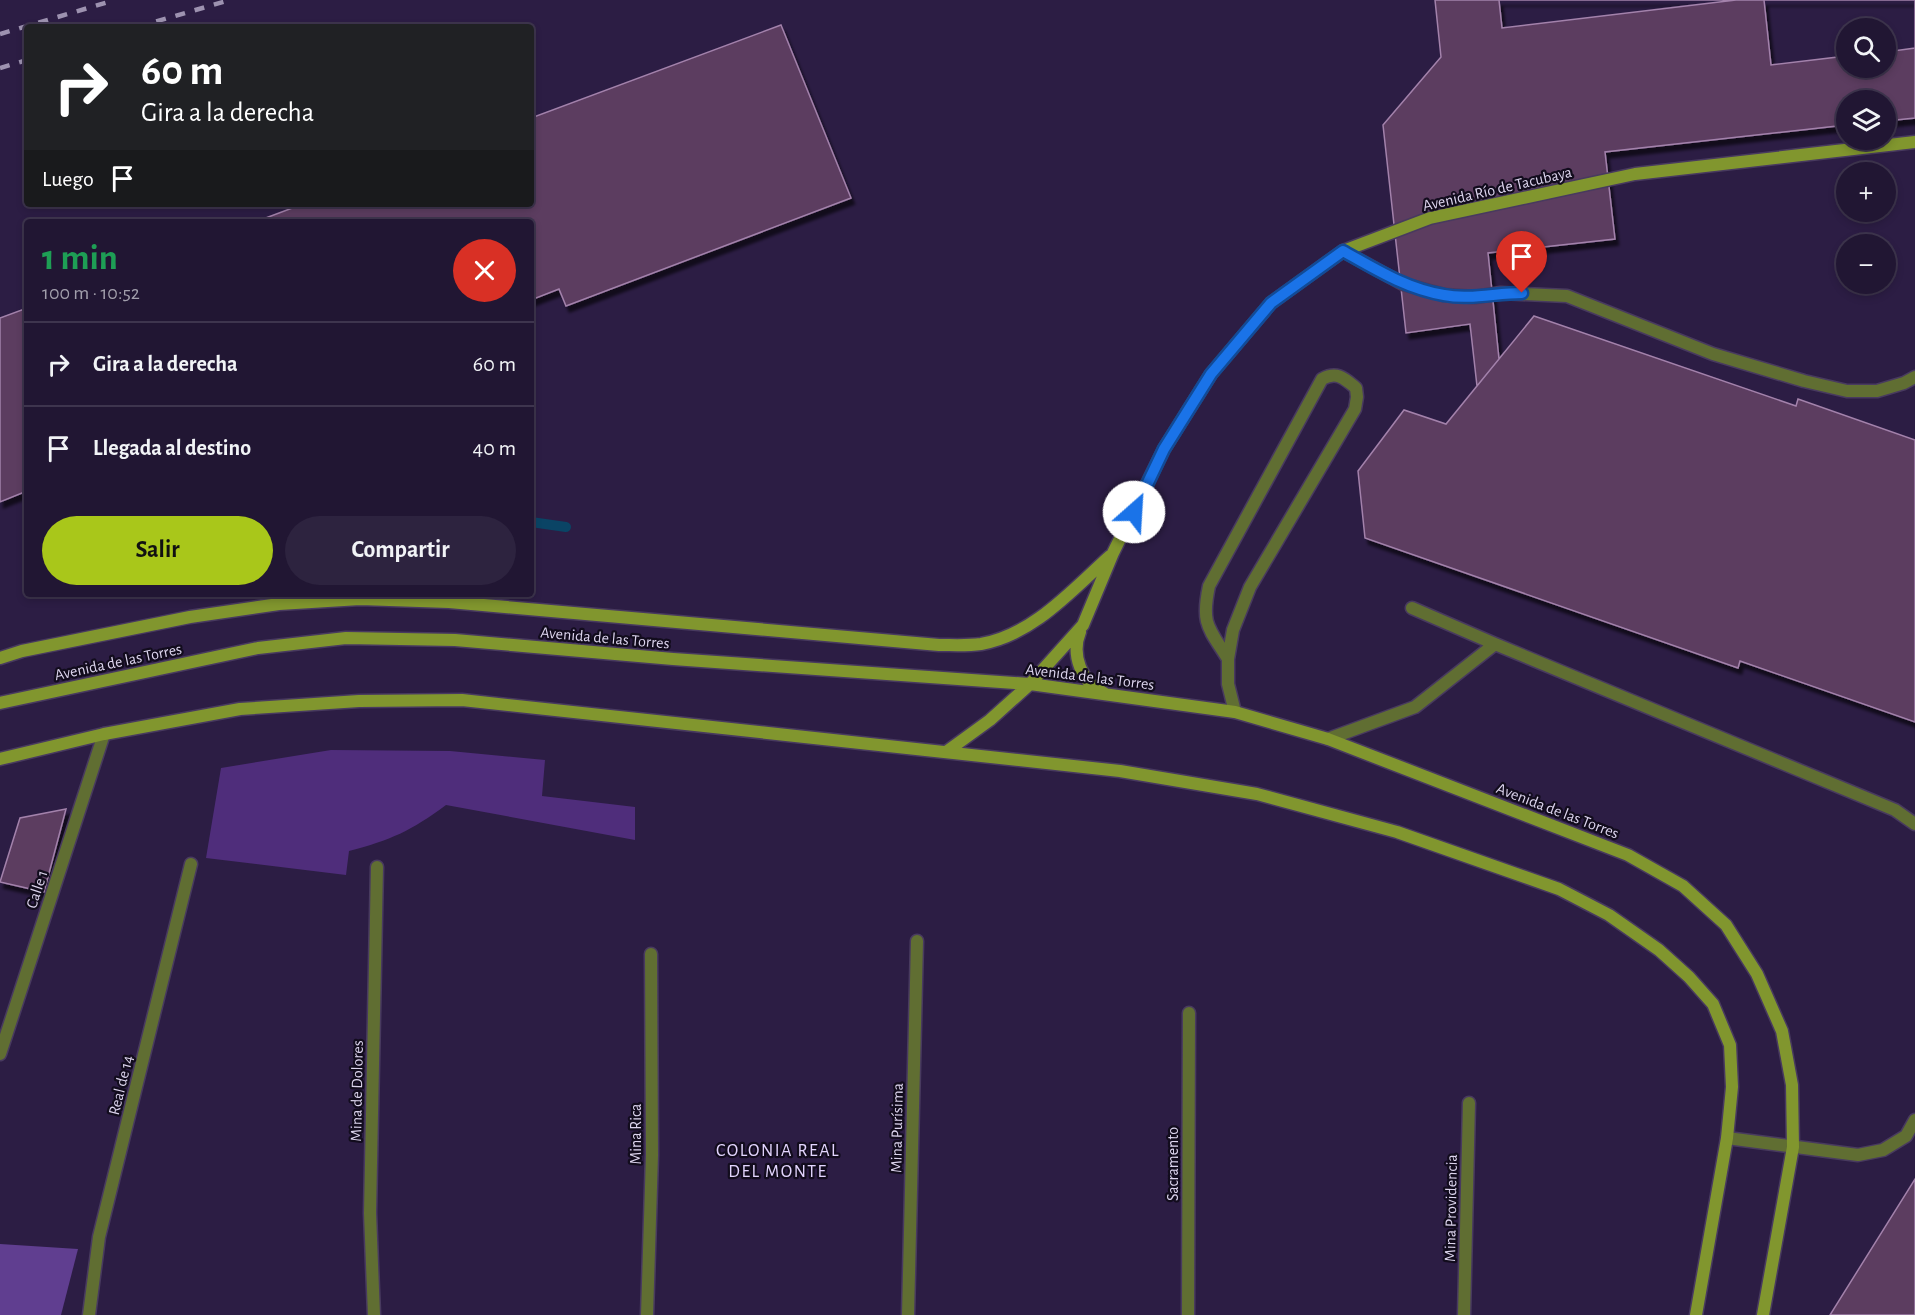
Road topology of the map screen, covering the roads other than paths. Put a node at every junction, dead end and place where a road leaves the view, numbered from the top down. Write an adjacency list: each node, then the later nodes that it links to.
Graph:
1 (1915, 142): 2 (street, Avenida Río de Tacubaya)
2 (1343, 251): 3 (street); 4 (street, Avenida Río de Tacubaya)
3 (1915, 377)
4 (1113, 553): 6 (street, Avenida Río de Tacubaya); 8 (street, Avenida de las Torres)
5 (1412, 608): 7 (street)
6 (1083, 625): 10 (street, Avenida Río de Tacubaya); 11 (street)
7 (1495, 644): 15 (street); 18 (street)
8 (0, 658)
9 (1228, 659): 9 (street); 13 (street)
10 (1030, 684): 11 (street, Avenida de las Torres); 12 (street, Avenida de las Torres); 16 (street, Avenida Río de Tacubaya)
11 (1114, 696): 13 (street, Avenida de las Torres)
12 (1, 702)
13 (1234, 712): 15 (street, Avenida de las Torres)
14 (104, 734): 16 (street); 17 (street); 24 (street, Calle 1)
15 (1328, 739): 28 (street, Avenida de las Torres)
16 (946, 752): 27 (street)
17 (0, 759)
18 (1915, 824)
19 (191, 864): 29 (street, Real de 14)
20 (377, 867): 30 (street, Mina de Dolores)
21 (917, 941): 32 (street, Mina Purísima)
22 (651, 954): 31 (street, Mina Rica)
23 (1189, 1013): 33 (street, Sacramento)
24 (0, 1054)
25 (1469, 1103): 34 (street, Mina Providencia)
26 (1915, 1120): 28 (street)
27 (1727, 1138): 28 (street); 35 (street)
28 (1793, 1147): 36 (street, Avenida de las Torres)
29 (89, 1315)
30 (374, 1315)
31 (648, 1315)
32 (908, 1315)
33 (1188, 1315)
34 (1464, 1315)
35 (1696, 1315)
36 (1763, 1315)

